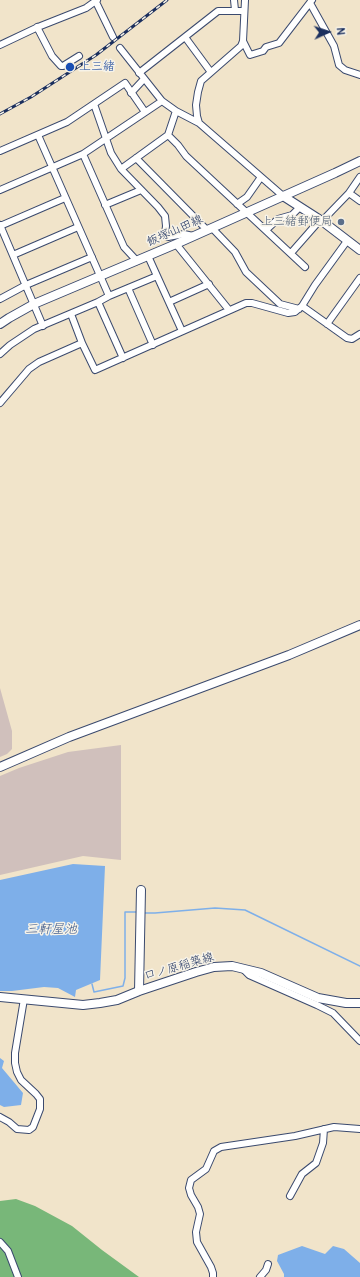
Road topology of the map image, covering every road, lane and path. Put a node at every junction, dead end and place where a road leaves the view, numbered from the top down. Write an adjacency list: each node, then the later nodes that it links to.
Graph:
1 (96, 0): 7 (street); 8 (street)
2 (234, 0): 5 (street)
3 (245, 0): 6 (street)
4 (311, 2): 10 (street); 15 (street)
5 (235, 10): 6 (street); 9 (street)
6 (244, 11): 10 (street)
7 (37, 27): 11 (street); 13 (street)
8 (113, 37)
9 (185, 37): 14 (street); 16 (street)
10 (243, 41): 14 (street)
11 (0, 45)
12 (120, 48): 16 (street)
13 (79, 56)
14 (210, 71): 22 (street)
15 (360, 75)
16 (142, 76): 17 (street); 18 (street)
17 (132, 93): 19 (street); 21 (street)
18 (162, 101): 20 (street); 21 (street)
19 (94, 104): 23 (street); 25 (street)
20 (176, 110): 22 (street); 24 (street)
21 (144, 112): 25 (street)
22 (199, 123): 32 (street)
23 (38, 135): 26 (street); 30 (street)
24 (168, 135): 28 (street); 40 (street)
25 (106, 138): 27 (street); 31 (street)
26 (0, 151)
27 (83, 154): 30 (street); 41 (street)
28 (136, 158): 31 (street); 47 (street)
29 (360, 161): 37 (main road, 飯塚山田線)
30 (52, 167): 34 (street); 38 (street)
31 (121, 169): 35 (street)
32 (262, 177): 37 (street); 40 (street)
33 (360, 177): 36 (street)
34 (0, 190)
35 (141, 190): 41 (street); 49 (street)
36 (349, 193): 39 (street); 44 (street)
37 (283, 196): 42 (main road); 43 (main road, 飯塚山田線)
38 (65, 198): 45 (street); 46 (street)
39 (360, 200)
40 (237, 204): 43 (street)
41 (106, 205): 57 (street)
42 (300, 207): 44 (main road); 48 (street)
43 (246, 213): 47 (main road, 飯塚山田線); 48 (street)
44 (321, 221): 50 (main road); 53 (street)
45 (0, 226): 54 (street)
46 (78, 227): 54 (street); 56 (street)
47 (209, 229): 49 (main road, 飯塚山田線); 70 (street)
48 (266, 230): 53 (street)
49 (193, 236): 51 (main road, 飯塚山田線)
50 (347, 241): 52 (main road); 70 (street)
51 (176, 244): 55 (main road, 飯塚山田線); 62 (street)
52 (360, 250)
53 (291, 253): 58 (street)
54 (13, 256): 63 (street)
55 (148, 256): 57 (main road, 飯塚山田線); 59 (street)
56 (92, 257): 60 (street); 63 (street)
57 (137, 261): 60 (main road, 飯塚山田線)
58 (305, 267)
59 (157, 276): 64 (street); 68 (street)
60 (100, 277): 65 (street); 69 (main road, 飯塚山田線)
61 (360, 278): 74 (street)
62 (209, 284): 68 (street); 71 (street)
63 (26, 285): 66 (street); 69 (street)
64 (128, 288): 65 (street); 79 (street)
65 (109, 296): 67 (street)
66 (0, 299)
67 (98, 302): 72 (street); 81 (street)
68 (169, 302): 76 (street)
69 (34, 304): 73 (main road, 飯塚山田線); 75 (street)
70 (300, 307): 71 (street); 74 (street)
71 (230, 310): 76 (street)
72 (71, 314): 75 (street); 78 (street)
73 (0, 324)
74 (327, 324): 77 (street)
75 (43, 326): 80 (street)
76 (182, 331): 79 (street)
77 (360, 334)
78 (82, 343): 81 (street); 83 (street)
79 (153, 344): 81 (street)
80 (0, 354)
81 (123, 358)
82 (0, 390): 83 (street)
83 (6, 395): 84 (street)
84 (0, 403)
85 (360, 625): 86 (main road)
86 (0, 767)
87 (141, 890): 89 (main road)
88 (242, 967): 89 (main road, 口ノ原稲築線); 92 (main road, 口ノ原稲築線); 93 (street)
89 (139, 991): 91 (main road, 口ノ原稲築線)
90 (0, 997): 91 (main road, 口ノ原稲築線)
91 (24, 999): 94 (street)
92 (360, 1002)
93 (360, 1041)
94 (0, 1117)
95 (324, 1129): 96 (street); 97 (street); 101 (street)
96 (360, 1129)
97 (290, 1196)
98 (0, 1242): 100 (street)
99 (268, 1264): 102 (street)
100 (18, 1277)
101 (213, 1277)
102 (260, 1277)

